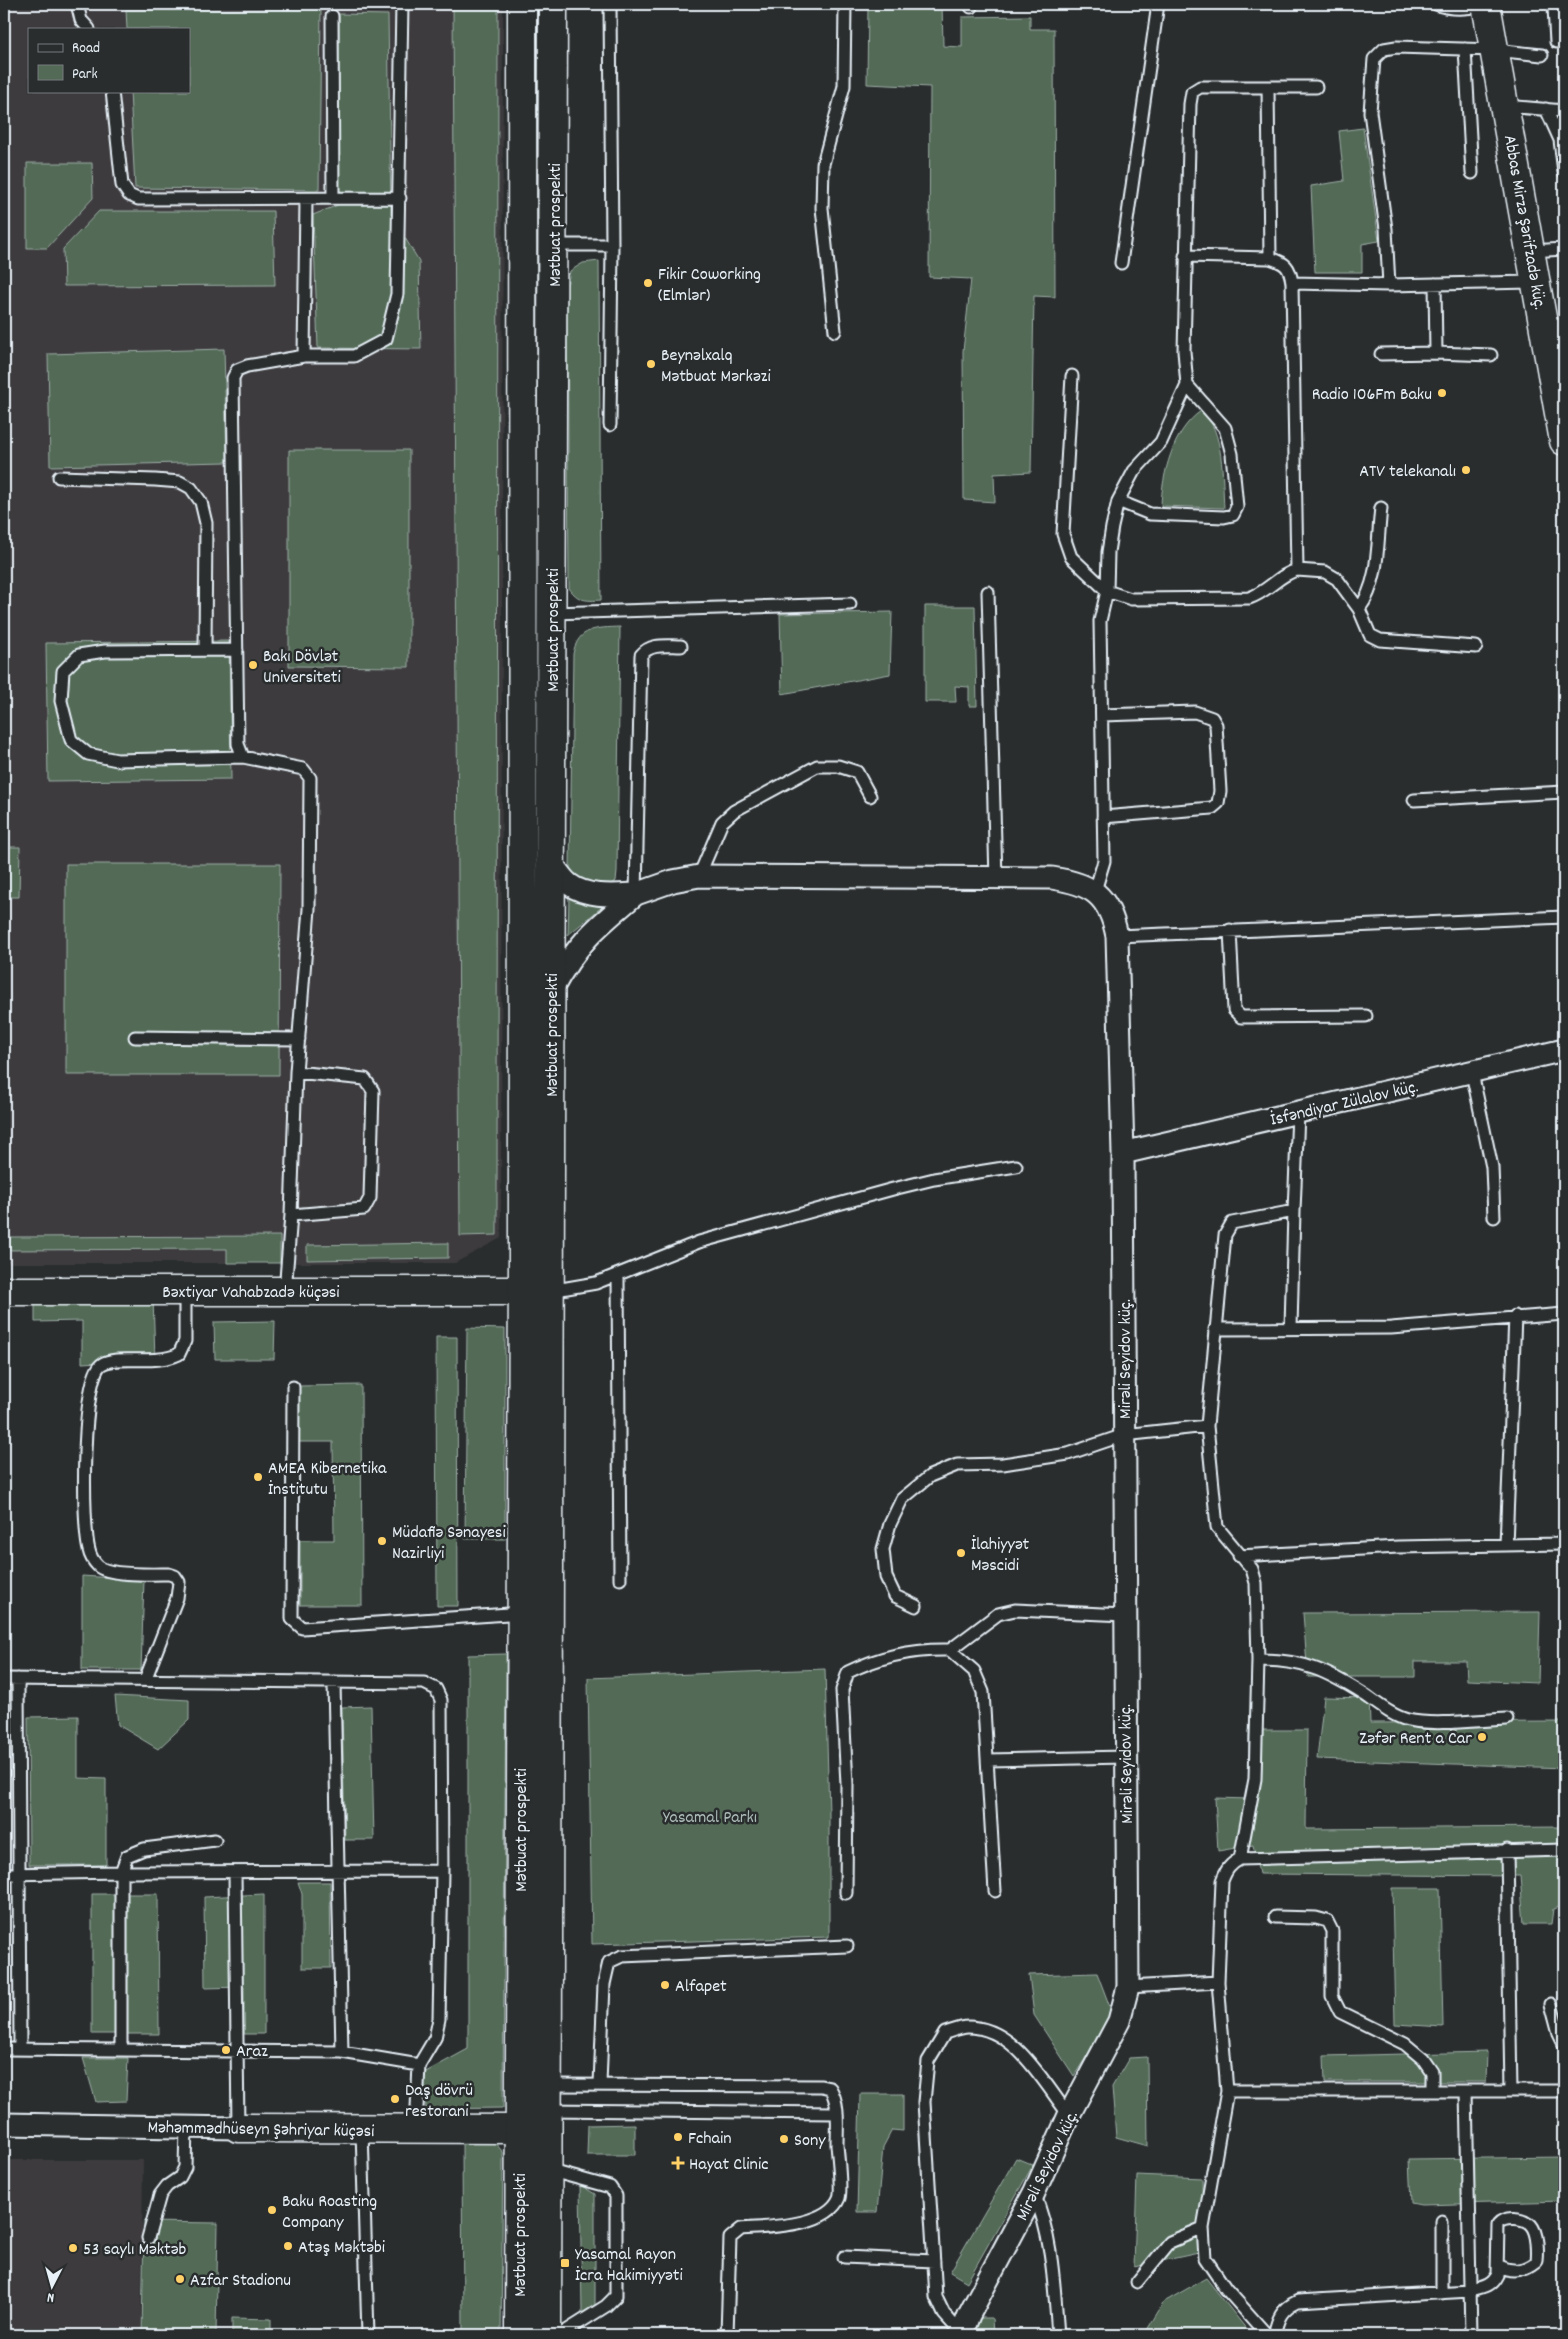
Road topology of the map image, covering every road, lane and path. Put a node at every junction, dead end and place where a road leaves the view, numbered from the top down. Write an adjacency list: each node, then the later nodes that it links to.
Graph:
1 (77, 4): 12 (lane)
2 (402, 4): 26 (lane)
3 (522, 4): 91 (main road, Mətbuat prospekti)
4 (553, 4): 28 (main road, Mətbuat prospekti)
5 (610, 4): 29 (lane)
6 (845, 4): 40 (lane)
7 (1158, 4): 34 (lane)
8 (1436, 4): 10 (lane)
9 (1557, 4): 13 (lane)
10 (1486, 5): 15 (main road, Abbas Mirzə Şərifzadə küç.)
11 (332, 16): 25 (lane)
12 (88, 28)
13 (1556, 42)
14 (1465, 49): 15 (lane); 24 (lane); 38 (lane)
15 (1495, 50): 16 (lane); 20 (main road, Abbas Mirzə Şərifzadə küç.)
16 (1542, 55)
17 (1268, 87): 18 (lane); 32 (lane); 33 (lane)
18 (1316, 87)
19 (112, 92): 27 (lane)
20 (1505, 106): 21 (lane); 31 (main road, Abbas Mirzə Şərifzadə küç.)
21 (1546, 109): 22 (lane); 23 (lane)
22 (1564, 111)
23 (1564, 172)
24 (1472, 173)
25 (333, 198): 26 (lane); 27 (lane)
26 (400, 198): 44 (lane)
27 (306, 199): 44 (lane)
28 (554, 245): 29 (lane); 57 (main road, Mətbuat prospekti)
29 (612, 245): 47 (lane)
30 (1564, 249): 31 (lane)
31 (1531, 251): 35 (main road, Abbas Mirzə Şərifzadə küç.)
32 (1185, 256): 33 (lane); 46 (lane)
33 (1270, 258): 36 (lane)
34 (1121, 263)
35 (1536, 282): 37 (lane); 39 (main road, Abbas Mirzə Şərifzadə küç.)
36 (1292, 283): 38 (lane); 52 (lane)
37 (1436, 284): 38 (lane); 41 (lane)
38 (1389, 285)
39 (1554, 326): 48 (main road, Abbas Mirzə Şərifzadə küç.)
40 (835, 331)
41 (1436, 353): 42 (lane); 43 (lane)
42 (1381, 354)
43 (1491, 355)
44 (304, 356): 61 (lane)
45 (1072, 376): 53 (lane)
46 (1187, 385): 50 (lane); 50 (lane)
47 (610, 425)
48 (1564, 441)
49 (59, 477): 60 (lane)
50 (1118, 501): 53 (lane)
51 (1381, 508): 56 (lane)
52 (1297, 570): 53 (lane); 56 (lane)
53 (1107, 591): 62 (lane)
54 (988, 592): 70 (lane)
55 (850, 604): 57 (lane)
56 (1359, 609): 59 (lane)
57 (552, 613): 68 (main road, Mətbuat prospekti)
58 (681, 646): 72 (lane)
59 (1476, 647)
60 (205, 650): 61 (lane); 63 (lane)
61 (237, 650): 63 (lane)
62 (1102, 715): 67 (lane); 67 (lane)
63 (243, 757): 79 (lane)
64 (1564, 792): 66 (lane)
65 (870, 796): 69 (lane)
66 (1414, 800)
67 (1102, 817): 71 (lane)
68 (551, 863): 72 (street); 76 (main road, Mətbuat prospekti)
69 (699, 876): 70 (street); 72 (street)
70 (996, 879): 71 (street)
71 (1095, 891): 75 (street, Mirəli Seyidov küç.)
72 (636, 894): 76 (street)
73 (1564, 917): 74 (lane)
74 (1230, 930): 75 (lane); 77 (lane)
75 (1117, 936): 84 (street, Mirəli Seyidov küç.)
76 (551, 991): 92 (main road, Mətbuat prospekti)
77 (1366, 1016)
78 (135, 1037): 79 (lane)
79 (299, 1039): 81 (lane)
80 (1564, 1050): 82 (street, İsfəndiyar Zülalov küç.)
81 (296, 1072): 87 (lane); 87 (lane)
82 (1472, 1073): 83 (street, İsfəndiyar Zülalov küç.); 88 (lane)
83 (1298, 1113): 84 (street, İsfəndiyar Zülalov küç.); 86 (lane)
84 (1123, 1153): 101 (street, Mirəli Seyidov küç.)
85 (1016, 1166): 89 (lane)
86 (1294, 1210): 97 (lane); 98 (lane)
87 (291, 1215): 94 (lane)
88 (1494, 1217)
89 (618, 1276): 92 (lane); 105 (lane)
90 (185, 1290): 93 (main road, Bəxtiyar Vahabzadə küçəsi); 94 (main road, Bəxtiyar Vahabzadə küçəsi); 113 (lane)
91 (511, 1291): 92 (main road, Bəxtiyar Vahabzadə küçəsi); 94 (main road, Bəxtiyar Vahabzadə küçəsi); 107 (main road, Mətbuat prospekti)
92 (550, 1291): 148 (main road, Mətbuat prospekti)
93 (4, 1292)
94 (285, 1292)
95 (1564, 1314): 96 (lane)
96 (1516, 1316): 97 (lane); 102 (lane)
97 (1291, 1328): 98 (lane)
98 (1216, 1329): 100 (lane)
99 (294, 1387): 107 (lane)
100 (1207, 1426): 101 (lane); 104 (lane)
101 (1124, 1435): 106 (lane); 108 (street, Mirəli Seyidov küç.)
102 (1506, 1544): 103 (lane); 104 (lane)
103 (1564, 1544)
104 (1239, 1556): 110 (lane)
105 (620, 1578)
106 (916, 1606)
107 (522, 1613): 155 (main road, Mətbuat prospekti)
108 (1125, 1615): 109 (lane); 116 (street, Mirəli Seyidov küç.)
109 (950, 1650): 117 (lane); 129 (lane)
110 (1258, 1660): 115 (lane); 121 (lane)
111 (4, 1679): 112 (lane)
112 (18, 1679): 113 (lane); 127 (lane)
113 (145, 1680): 114 (lane)
114 (334, 1682): 122 (lane); 125 (lane)
115 (1507, 1719)
116 (1125, 1757): 117 (lane); 133 (street, Mirəli Seyidov küç.)
117 (988, 1760): 128 (lane)
118 (215, 1840): 123 (lane)
119 (1507, 1850): 120 (lane); 121 (lane); 146 (lane)
120 (1564, 1850)
121 (1240, 1858): 132 (lane)
122 (442, 1871): 125 (lane); 141 (lane)
123 (121, 1872): 124 (lane); 127 (lane); 138 (lane)
124 (235, 1872): 125 (lane); 139 (lane)
125 (338, 1872): 140 (lane)
126 (4, 1874): 127 (lane)
127 (20, 1874): 137 (lane)
128 (995, 1892)
129 (846, 1893)
130 (1275, 1917): 144 (lane)
131 (848, 1946): 142 (lane)
132 (1218, 1982): 133 (lane); 143 (lane)
133 (1128, 1987): 150 (street, Mirəli Seyidov küç.)
134 (1551, 2004): 135 (lane)
135 (1564, 2044)
136 (4, 2049): 137 (lane)
137 (20, 2049): 138 (lane)
138 (121, 2050): 139 (lane)
139 (237, 2051): 140 (lane); 153 (lane)
140 (342, 2052): 141 (lane)
141 (419, 2065): 154 (lane)
142 (600, 2084): 148 (lane); 149 (lane)
143 (1227, 2091): 144 (lane); 160 (lane)
144 (1432, 2091): 145 (lane)
145 (1466, 2091): 146 (lane); 166 (lane)
146 (1510, 2091): 147 (lane)
147 (1564, 2091)
148 (547, 2097): 149 (lane); 157 (main road, Mətbuat prospekti)
149 (836, 2113): 174 (lane)
150 (1069, 2115): 158 (street, Mirəli Seyidov küç.); 163 (lane)
151 (4, 2124): 152 (street, Məhəmmədhüseyn Şəhriyar küçəsi)
152 (186, 2127): 153 (street, Məhəmmədhüseyn Şəhriyar küçəsi); 161 (lane)
153 (238, 2128): 156 (main road, Məhəmmədhüseyn Şəhriyar küçəsi)
154 (416, 2129): 155 (main road, Məhəmmədhüseyn Şəhriyar küçəsi); 156 (main road, Məhəmmədhüseyn Şəhriyar küçəsi)
155 (519, 2129): 171 (main road, Mətbuat prospekti)
156 (362, 2130): 170 (lane)
157 (547, 2169): 172 (main road, Mətbuat prospekti); 173 (lane)
158 (1034, 2193): 169 (street, Mirəli Seyidov küç.); 175 (lane)
159 (1442, 2221): 167 (lane)
160 (1203, 2228): 165 (lane); 168 (lane)
161 (148, 2238)
162 (844, 2257): 163 (lane)
163 (934, 2261): 169 (lane)
164 (1499, 2266): 164 (lane); 166 (lane)
165 (1137, 2282)
166 (1470, 2291): 167 (lane); 178 (lane)
167 (1442, 2292): 177 (lane)
168 (1259, 2330): 176 (lane)
169 (961, 2334)
170 (368, 2335)
171 (519, 2335)
172 (546, 2335)
173 (560, 2335)
174 (727, 2335)
175 (1058, 2335)
176 (1267, 2335)
177 (1274, 2335)
178 (1471, 2335)

